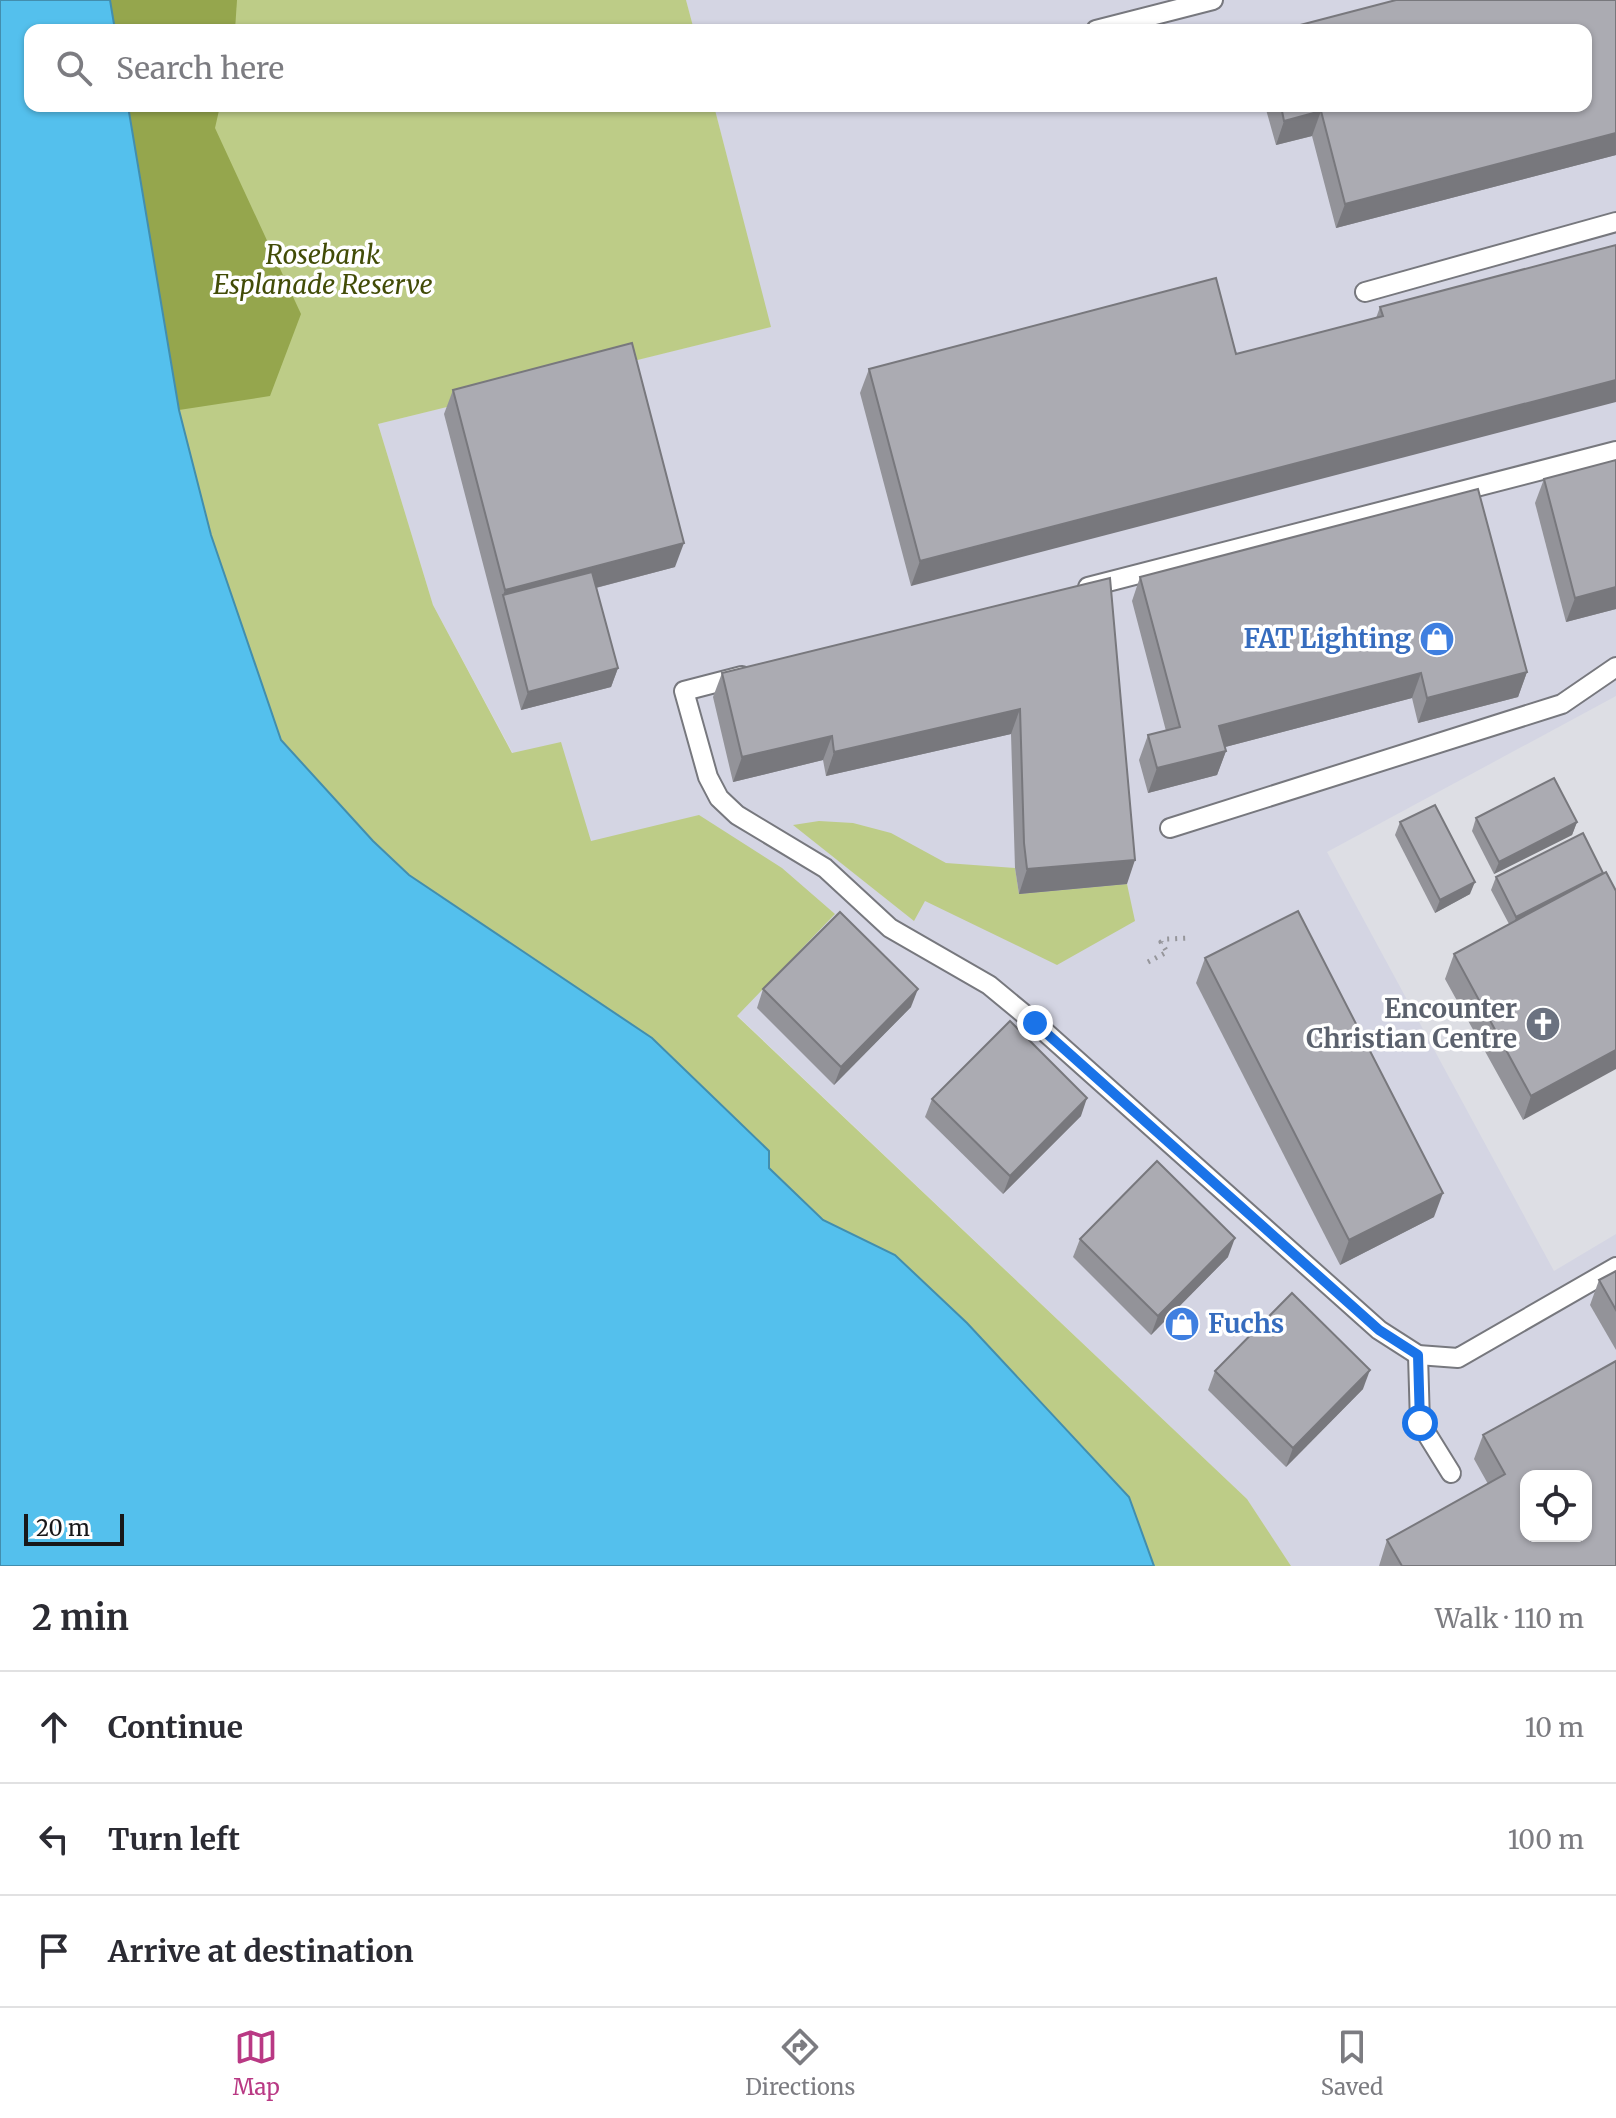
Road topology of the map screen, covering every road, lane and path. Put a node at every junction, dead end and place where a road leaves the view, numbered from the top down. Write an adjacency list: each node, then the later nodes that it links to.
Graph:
1 (1213, 0): 2 (lane)
2 (1119, 24)
3 (1616, 222): 4 (lane)
4 (1365, 292)
5 (1616, 451): 6 (lane)
6 (1067, 592)
7 (1616, 667): 9 (lane)
8 (765, 670): 13 (lane)
9 (1170, 828)
10 (1190, 938): 11 (path)
11 (1148, 962)
12 (1616, 1267): 13 (lane)
13 (1418, 1355): 14 (lane)
14 (1451, 1473)

